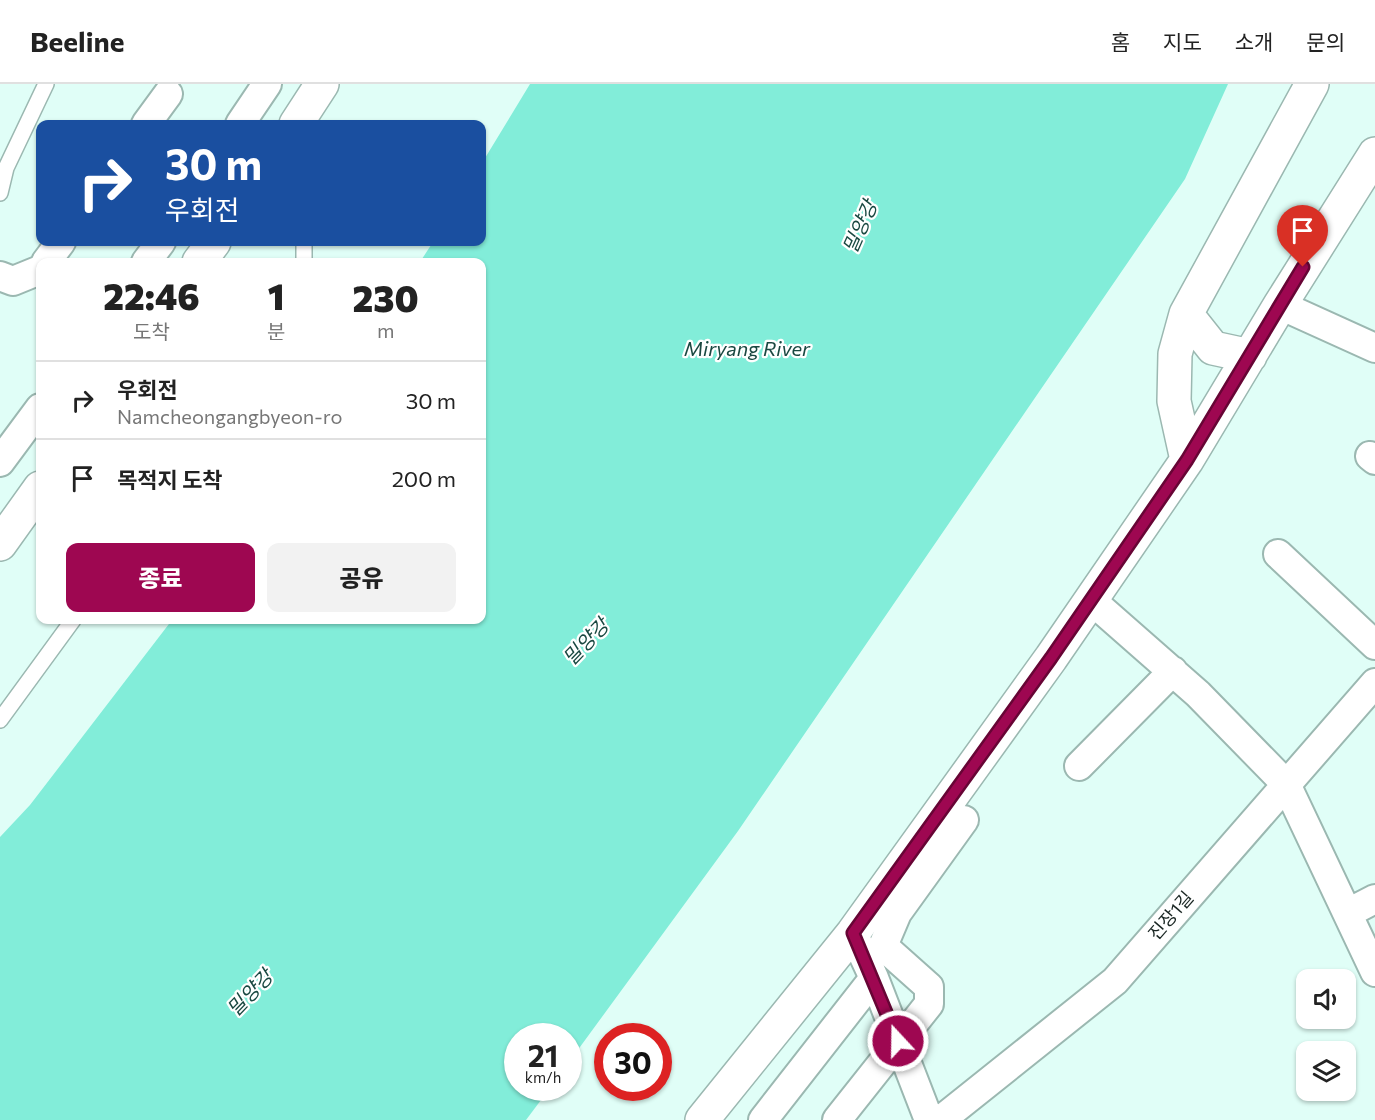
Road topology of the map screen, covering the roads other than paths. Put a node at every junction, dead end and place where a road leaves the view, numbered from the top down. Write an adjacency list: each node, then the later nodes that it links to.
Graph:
1 (46, 84): 10 (lane)
2 (267, 84): 7 (street)
3 (321, 84): 8 (street)
4 (1312, 84): 14 (street)
5 (168, 94): 6 (street)
6 (149, 120)
7 (243, 120)
8 (301, 120)
9 (1375, 154): 13 (street)
10 (0, 193)
11 (36, 272): 12 (street)
12 (0, 276)
13 (1280, 305): 15 (street); 16 (street)
14 (1186, 314): 16 (street); 18 (street)
15 (1375, 348)
16 (1250, 356): 18 (street)
17 (36, 413): 19 (street)
18 (1187, 460): 23 (street)
19 (0, 462)
20 (36, 494): 21 (street)
21 (0, 544)
22 (1278, 554): 25 (street)
23 (1091, 600): 26 (street); 34 (street)
24 (70, 624): 28 (lane)
25 (1375, 645)
26 (1173, 671): 29 (street); 30 (street)
27 (1375, 683): 30 (street, 진장1길)
28 (0, 720)
29 (1079, 766)
30 (1286, 784): 33 (street); 42 (street, 진장1길)
31 (964, 819): 37 (street)
32 (1375, 899): 33 (street)
33 (1348, 913): 35 (street)
34 (853, 933): 36 (street); 38 (street)
35 (1375, 972)
36 (874, 978): 37 (street); 39 (street)
37 (898, 1041): 40 (street); 41 (street)
38 (702, 1120)
39 (763, 1120)
40 (837, 1120)
41 (929, 1120)
42 (941, 1120)

